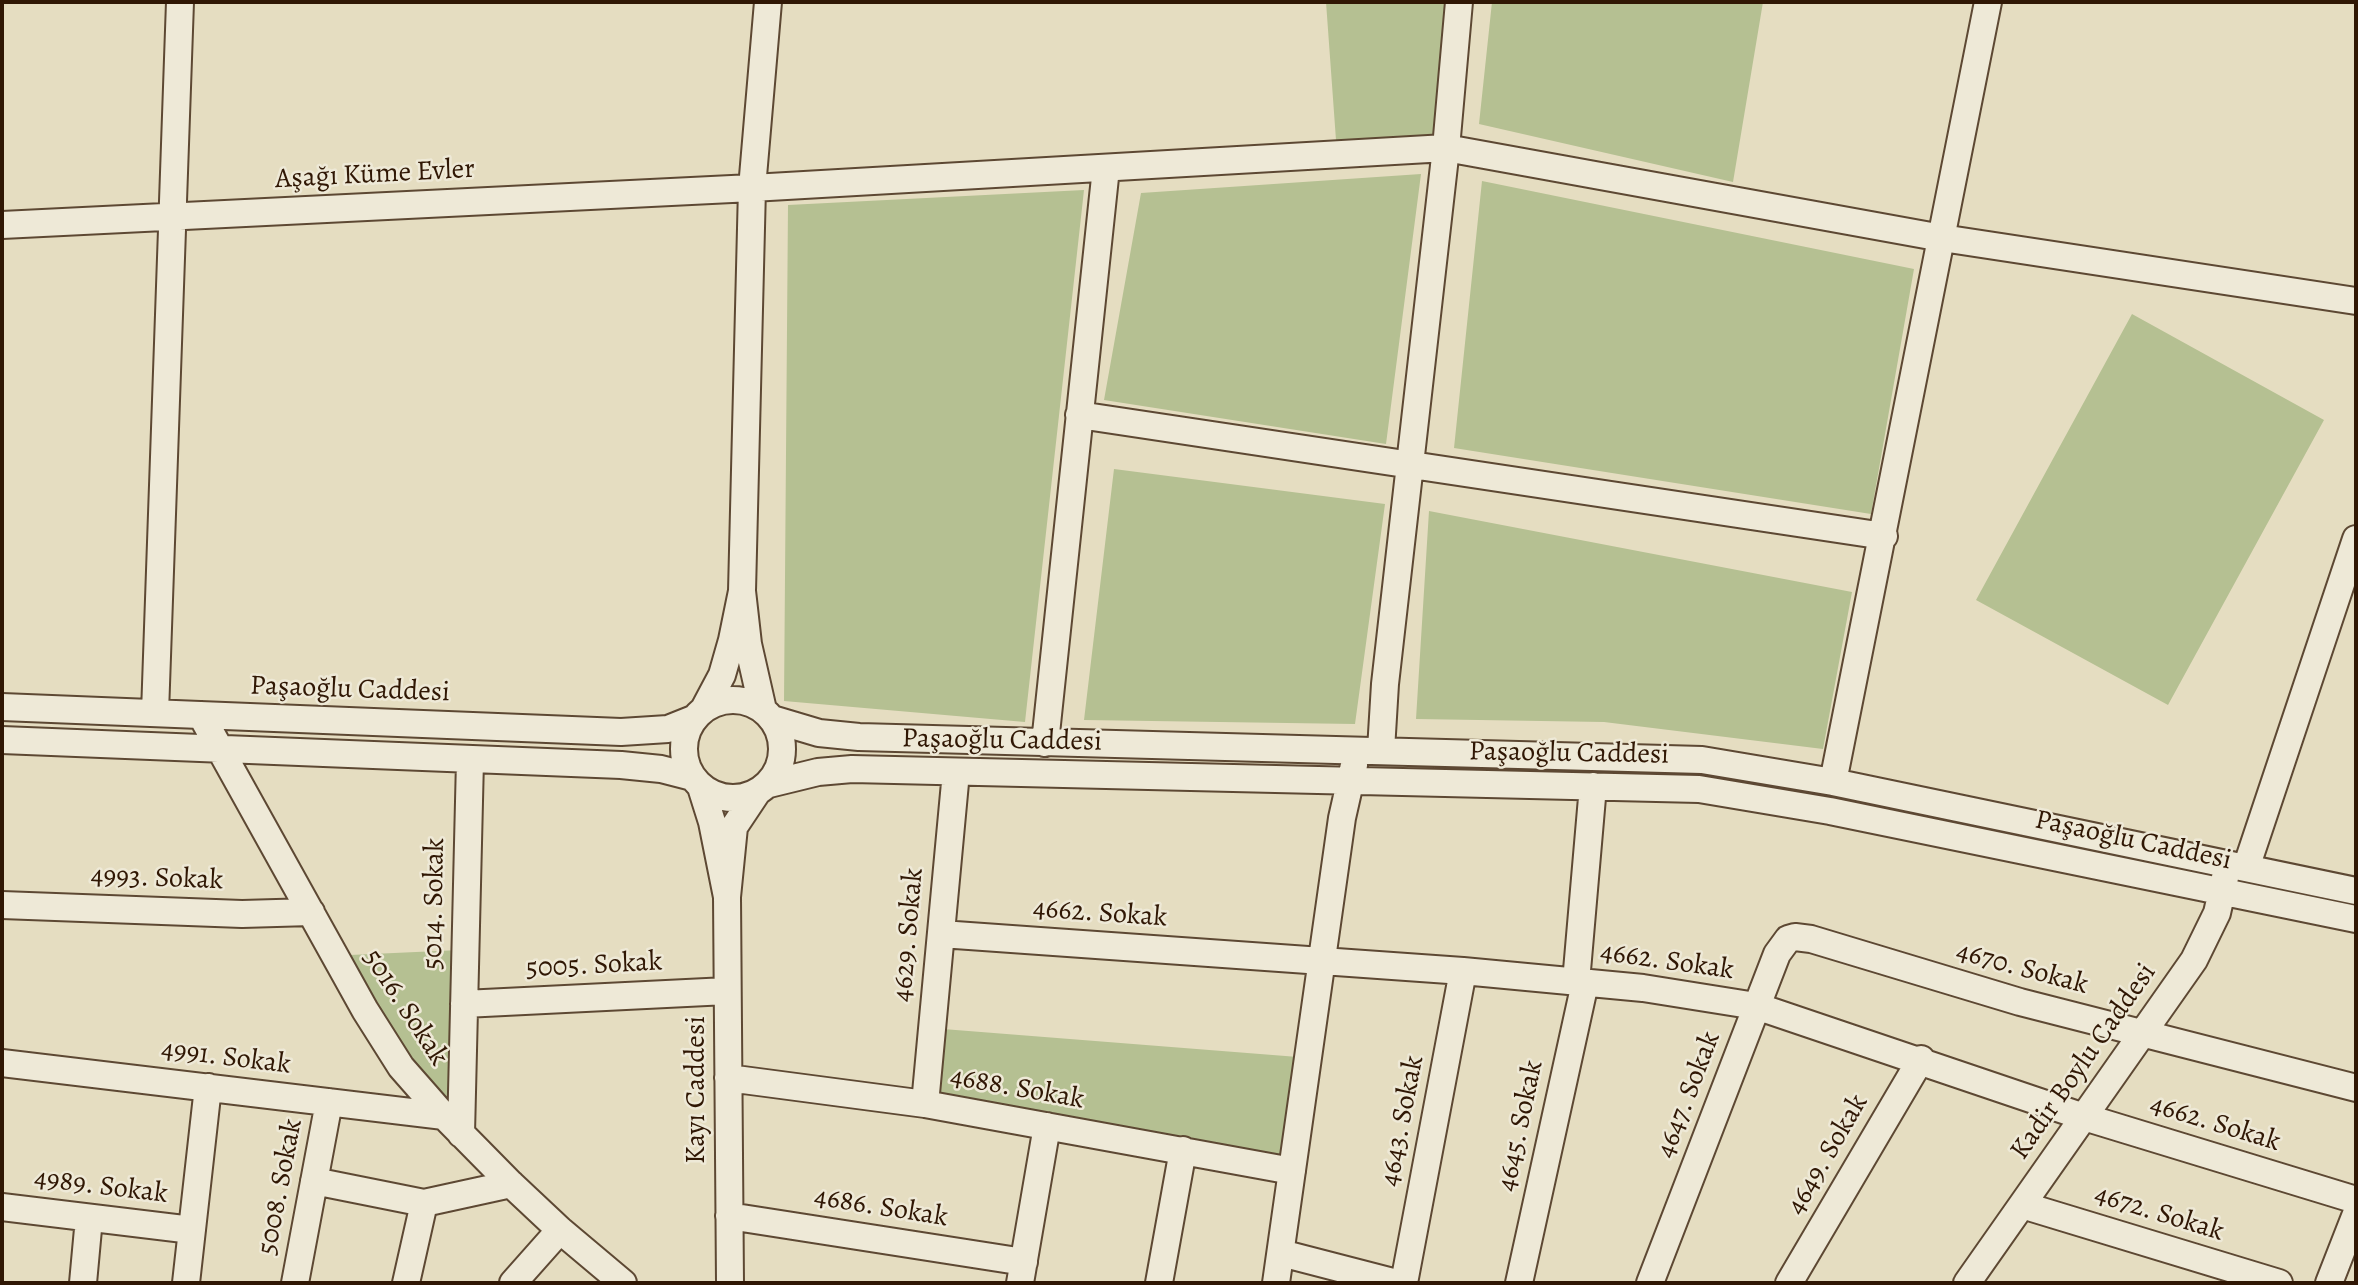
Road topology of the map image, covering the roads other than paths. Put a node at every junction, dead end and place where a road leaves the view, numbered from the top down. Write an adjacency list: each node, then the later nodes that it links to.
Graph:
1 (180, 2): 8 (street)
2 (1459, 2): 5 (street)
3 (1988, 2): 10 (street)
4 (765, 4): 7 (street)
5 (1446, 148): 6 (street, Aşağı Küme Evler); 10 (street, Aşağı Küme Evler); 13 (street)
6 (1106, 168): 7 (street, Aşağı Küme Evler); 12 (street)
7 (752, 188): 8 (street, Aşağı Küme Evler); 16 (street)
8 (174, 216): 9 (street, Aşağı Küme Evler); 18 (street)
9 (2, 225)
10 (1942, 238): 11 (street, Aşağı Küme Evler); 14 (street)
11 (2356, 301)
12 (1079, 415): 13 (street); 23 (street)
13 (1410, 464): 14 (street); 25 (street)
14 (1884, 536): 30 (street)
15 (2356, 540): 33 (street, Kadir Boylu Caddesi)
16 (742, 591): 19 (street); 20 (street)
17 (2, 707): 18 (street, Paşaoğlu Caddesi)
18 (155, 713): 21 (street, Paşaoğlu Caddesi)
19 (699, 713): 20 (street); 21 (street, Paşaoğlu Caddesi); 29 (street)
20 (767, 714): 23 (street, Paşaoğlu Caddesi); 32 (street)
21 (201, 715): 24 (street, 5016. Sokak)
22 (2, 740): 24 (street)
23 (1045, 743): 25 (street, Paşaoğlu Caddesi)
24 (220, 749): 26 (street); 38 (street, 5016. Sokak)
25 (1370, 750): 28 (street); 30 (street, Paşaoğlu Caddesi)
26 (470, 760): 29 (street); 46 (street, 5014. Sokak)
27 (956, 772): 28 (street, Paşaoğlu Caddesi); 32 (street, Paşaoğlu Caddesi); 40 (street, 4629. Sokak)
28 (1350, 780): 31 (street, Paşaoğlu Caddesi); 42 (street)
29 (697, 782): 32 (street); 36 (street, Kayı Caddesi)
30 (1833, 782): 33 (street, Paşaoğlu Caddesi)
31 (1593, 786): 34 (street, Paşaoğlu Caddesi); 44 (street, 4645. Sokak)
32 (762, 789): 36 (street, Kayı Caddesi)
33 (2237, 866): 34 (street, Kadir Boylu Caddesi); 35 (street, Paşaoğlu Caddesi)
34 (2222, 891): 39 (street, Paşaoğlu Caddesi); 48 (street, Kadir Boylu Caddesi)
35 (2356, 891)
36 (727, 897): 45 (street, Kayı Caddesi)
37 (2, 905): 38 (street, 4993. Sokak)
38 (311, 912): 57 (street, 5016. Sokak)
39 (2356, 919)
40 (941, 934): 42 (street, 4662. Sokak); 55 (street, 4629. Sokak)
41 (1795, 937): 47 (street, 4647. Sokak); 48 (street, 4670. Sokak)
42 (1322, 961): 43 (street, 4662. Sokak); 60 (street)
43 (1463, 971): 44 (street, 4662. Sokak); 84 (street, 4643. Sokak)
44 (1580, 982): 47 (street, 4662. Sokak); 85 (street, 4645. Sokak)
45 (727, 991): 46 (street, 5005. Sokak); 51 (street, Kayı Caddesi)
46 (464, 1004): 57 (street, 5014. Sokak)
47 (1756, 1006): 49 (street, 4662. Sokak); 86 (street, 4647. Sokak)
48 (2143, 1033): 53 (street, 4670. Sokak); 56 (street, Kadir Boylu Caddesi)
49 (1921, 1059): 56 (street, 4662. Sokak); 87 (street, 4649. Sokak)
50 (2, 1063): 52 (street, 4991. Sokak)
51 (728, 1078): 55 (street, 4688. Sokak); 68 (street, Kayı Caddesi)
52 (208, 1087): 54 (street, 4991. Sokak); 70 (street)
53 (2356, 1088)
54 (329, 1102): 57 (street, 4991. Sokak); 61 (street, 5008. Sokak)
55 (925, 1104): 58 (street, 4688. Sokak)
56 (2084, 1117): 63 (street, 4662. Sokak); 65 (street, Kadir Boylu Caddesi)
57 (452, 1125): 62 (street, 5016. Sokak)
58 (1047, 1126): 59 (street, 4688. Sokak); 73 (street)
59 (1182, 1150): 60 (street, 4688. Sokak); 81 (street)
60 (1292, 1171): 72 (street)
61 (314, 1181): 64 (street); 76 (street, 5008. Sokak)
62 (511, 1184): 64 (street); 71 (street, 5016. Sokak)
63 (2356, 1200)
64 (424, 1203): 77 (street)
65 (2022, 1205): 88 (street, Kadir Boylu Caddesi); 89 (street, 4672. Sokak)
66 (2, 1207): 69 (street, 4989. Sokak)
67 (2356, 1214): 90 (street)
68 (729, 1216): 73 (street, 4686. Sokak); 80 (street, Kayı Caddesi)
69 (89, 1218): 70 (street, 4989. Sokak); 74 (street)
70 (192, 1230): 75 (street)
71 (560, 1230): 78 (street); 79 (street, 5016. Sokak)
72 (1281, 1253): 82 (street); 83 (street)
73 (1022, 1273)
74 (83, 1283)
75 (186, 1283)
76 (295, 1283)
77 (406, 1283)
78 (513, 1283)
79 (623, 1283)
80 (730, 1283)
81 (1160, 1283)
82 (1276, 1283)
83 (1397, 1283)
84 (1404, 1283)
85 (1518, 1283)
86 (1650, 1283)
87 (1789, 1283)
88 (1967, 1283)
89 (2279, 1283)
90 (2329, 1283)

